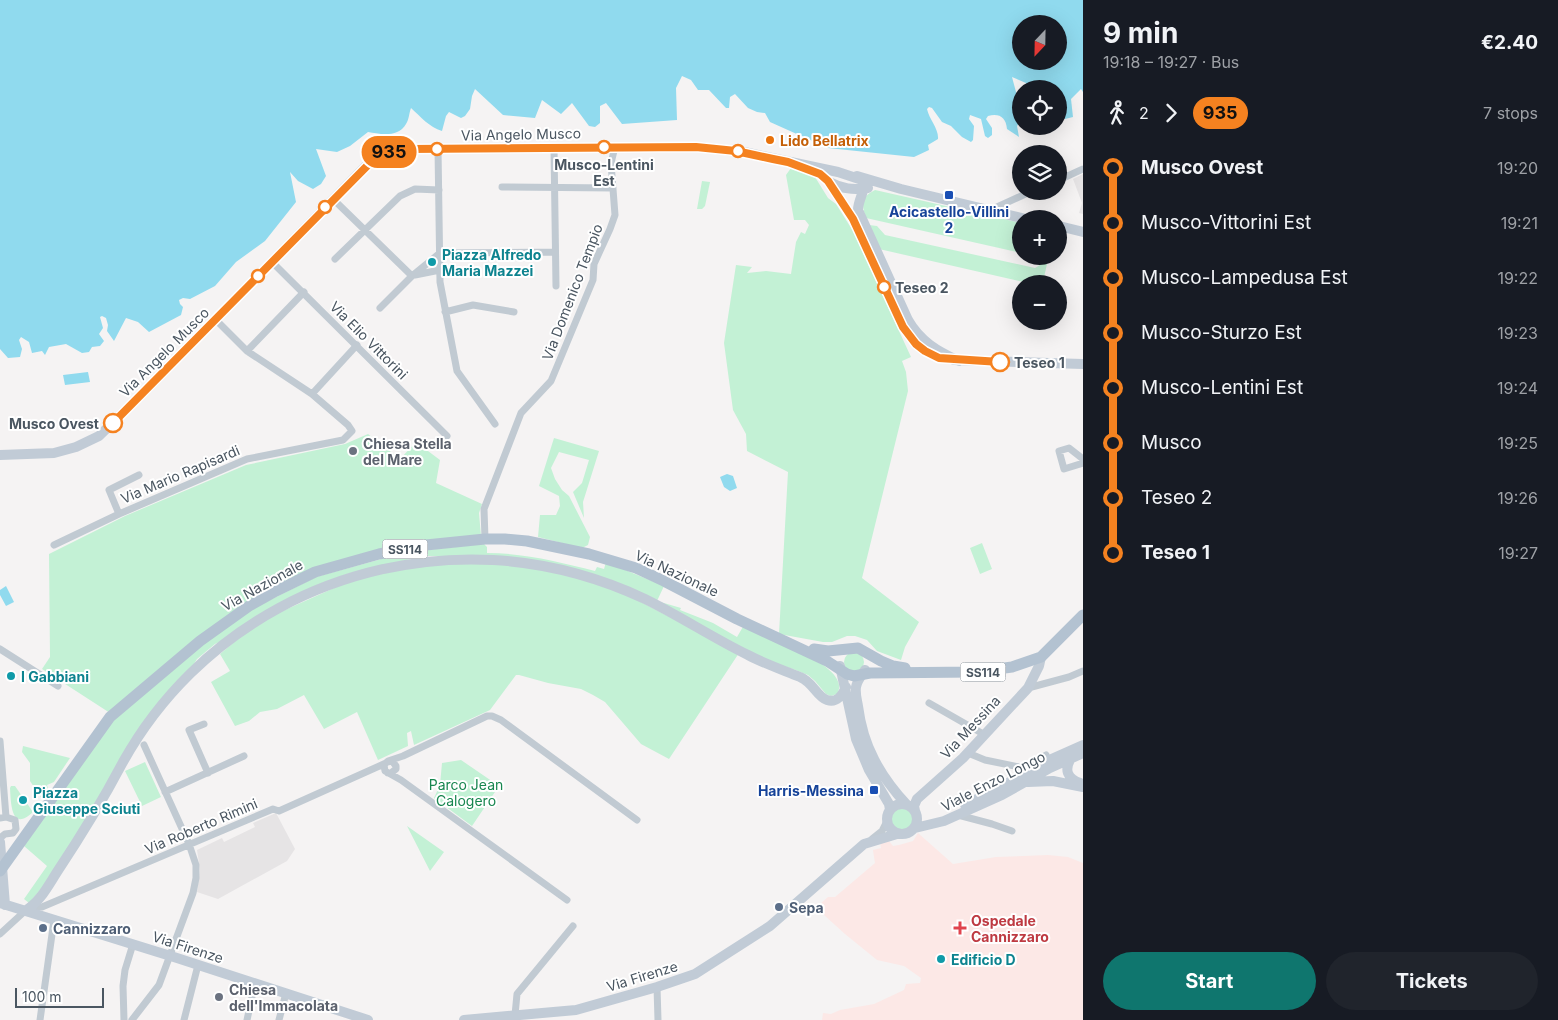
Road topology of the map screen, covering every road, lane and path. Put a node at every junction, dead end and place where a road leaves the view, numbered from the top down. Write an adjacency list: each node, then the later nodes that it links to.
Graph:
1 (612, 147): 2 (main road, Via Angelo Musco); 4 (main road, Via Angelo Musco); 11 (street)
2 (554, 148): 3 (main road, Via Angelo Musco); 10 (street)
3 (438, 149): 14 (street); 15 (main road, Via Angelo Musco)
4 (788, 162): 6 (main road); 8 (main road)
5 (1083, 169): 7 (street)
6 (848, 175): 8 (main road); 12 (main road); 13 (main road)
7 (1067, 176)
8 (828, 181): 12 (main road); 36 (main road)
9 (502, 187): 10 (street)
10 (554, 187): 11 (street); 22 (street)
11 (613, 188): 45 (street, Via Domenico Tempio)
12 (868, 188): 13 (main road); 36 (main road)
13 (901, 189): 17 (main road)
14 (439, 190): 20 (street); 23 (street)
15 (333, 199): 20 (street); 25 (main road, Via Angelo Musco)
16 (1012, 200): 17 (street)
17 (996, 212): 18 (main road)
18 (1012, 216)
19 (1067, 228): 21 (main road)
20 (365, 230): 24 (street); 27 (street)
21 (1083, 232)
22 (555, 252): 23 (street); 28 (street)
23 (440, 253): 26 (street); 27 (street)
24 (335, 259)
25 (272, 262): 29 (street, Via Elio Vittorini); 33 (main road, Via Angelo Musco)
26 (440, 270): 27 (street); 31 (street)
27 (412, 276): 30 (street)
28 (556, 286)
29 (304, 292): 34 (street, Via Elio Vittorini); 35 (street)
30 (380, 308)
31 (445, 312): 32 (street); 39 (street)
32 (514, 312)
33 (216, 320): 35 (street, Via Mario Rapisardi); 41 (main road, Via Angelo Musco)
34 (356, 345): 38 (street); 40 (street, Via Elio Vittorini)
35 (248, 350): 38 (street, Via Mario Rapisardi)
36 (959, 361): 37 (main road)
37 (1083, 364)
38 (312, 394): 44 (street, Via Mario Rapisardi)
39 (494, 424)
40 (447, 436)
41 (0, 455)
42 (1083, 461): 42 (street)
43 (139, 475): 44 (street)
44 (119, 514): 46 (street, Via Mario Rapisardi)
45 (485, 539): 51 (main road, Via Nazionale / SS114); 98 (main road, Via Nazionale / SS114)
46 (54, 545)
47 (1083, 615): 52 (main road, Via Messina)
48 (849, 648): 50 (main road); 51 (main road); 58 (main road)
49 (0, 649): 59 (street)
50 (862, 650): 53 (main road); 57 (main road)
51 (818, 653): 53 (main road); 58 (main road, Via Nazionale)
52 (1041, 657): 56 (main road, SS114); 60 (main road, Via Messina)
53 (881, 661): 56 (main road)
54 (1083, 671): 60 (street)
55 (899, 672): 56 (main road); 57 (main road); 61 (main road)
56 (936, 672)
57 (862, 673): 58 (main road); 61 (main road)
58 (843, 675): 84 (main road); 101 (main road)
59 (58, 686)
60 (1028, 688): 64 (main road, Via Messina)
61 (858, 702): 85 (main road)
62 (929, 703): 64 (street)
63 (204, 724): 77 (street)
64 (985, 735): 68 (main road, Via Messina)
65 (0, 741): 87 (street)
66 (144, 745): 82 (street)
67 (1083, 745): 85 (main road, Viale Enzo Longo)
68 (968, 753): 70 (street); 85 (main road, Via Messina)
69 (1083, 753): 73 (main road, Viale Enzo Longo)
70 (1046, 755)
71 (244, 756): 77 (street)
72 (403, 756): 74 (street, Via Roberto Rimini); 75 (street); 88 (street)
73 (1071, 758): 80 (main road, Viale Enzo Longo); 81 (main road)
74 (387, 762): 75 (street); 76 (street, Via Roberto Rimini); 78 (street)
75 (396, 767): 78 (street); 79 (street)
76 (370, 770): 78 (street); 96 (street, Via Roberto Rimini)
77 (208, 772): 82 (street)
78 (387, 772): 79 (street)
79 (401, 780): 99 (street)
80 (1024, 782): 81 (main road); 83 (main road, Viale Enzo Longo)
81 (1083, 786)
82 (165, 792): 96 (street)
83 (979, 806): 86 (main road, Viale Enzo Longo); 90 (street)
84 (890, 810): 85 (main road); 89 (main road)
85 (913, 810): 91 (main road)
86 (957, 815): 90 (street); 91 (main road, Viale Enzo Longo)
87 (3, 818): 94 (street)
88 (637, 820)
89 (887, 821): 93 (main road); 97 (street)
90 (992, 824): 92 (street)
91 (915, 828): 93 (main road)
92 (1012, 831)
93 (897, 834): 97 (main road)
94 (0, 838)
95 (0, 842): 98 (main road)
96 (189, 844): 101 (street, Via Roberto Rimini); 106 (street)
97 (864, 844): 109 (main road, Via Firenze)
98 (1, 870): 100 (main road)
99 (567, 900)
100 (3, 904): 101 (main road, Via Firenze)
101 (34, 910): 102 (main road, Via Firenze); 104 (street, Via Roberto Rimini)
102 (54, 920): 105 (main road, Via Firenze); 112 (street)
103 (573, 926): 111 (street)
104 (0, 934)
105 (133, 944): 106 (main road, Via Firenze); 113 (street)
106 (170, 956): 107 (main road, Via Firenze); 114 (street)
107 (198, 965): 108 (main road, Via Firenze); 115 (street)
108 (255, 983): 110 (main road, Via Firenze); 116 (street)
109 (658, 987): 111 (main road, Via Firenze); 120 (street)
110 (286, 993): 117 (street); 118 (main road, Via Firenze)
111 (515, 1015): 119 (main road, Via Firenze)
112 (40, 1020)
113 (124, 1020)
114 (132, 1020)
115 (184, 1020)
116 (247, 1020)
117 (279, 1020)
118 (368, 1020)
119 (464, 1020)
120 (658, 1020)

